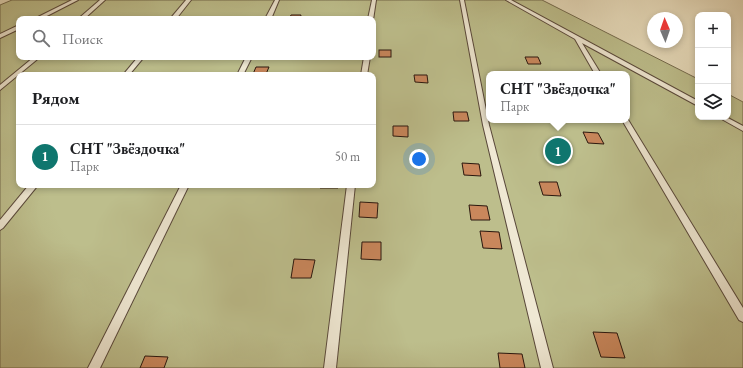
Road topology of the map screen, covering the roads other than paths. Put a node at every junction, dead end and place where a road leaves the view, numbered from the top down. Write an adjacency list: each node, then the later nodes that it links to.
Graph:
1 (76, 0): 8 (lane)
2 (103, 0): 9 (lane)
3 (189, 0): 10 (lane)
4 (277, 0): 11 (lane)
5 (374, 0): 12 (lane)
6 (462, 0): 38 (lane)
7 (508, 0): 15 (lane)
8 (43, 16)
9 (84, 16)
10 (176, 16)
11 (269, 16)
12 (371, 16)
13 (16, 28): 14 (lane)
14 (0, 36)
15 (576, 37): 20 (lane); 27 (lane)
16 (33, 60): 21 (lane)
17 (138, 60): 22 (lane)
18 (248, 60): 23 (lane)
19 (366, 60): 24 (lane)
20 (596, 71)
21 (19, 72)
22 (128, 72)
23 (242, 72)
24 (364, 72)
25 (16, 75): 26 (lane)
26 (0, 88)
27 (695, 102)
28 (726, 120): 30 (lane)
29 (627, 123): 35 (lane)
30 (743, 129)
31 (32, 188): 34 (lane)
32 (184, 188): 36 (lane)
33 (351, 188): 37 (lane)
34 (0, 226)
35 (743, 317)
36 (94, 368)
37 (330, 368)
38 (547, 368)

